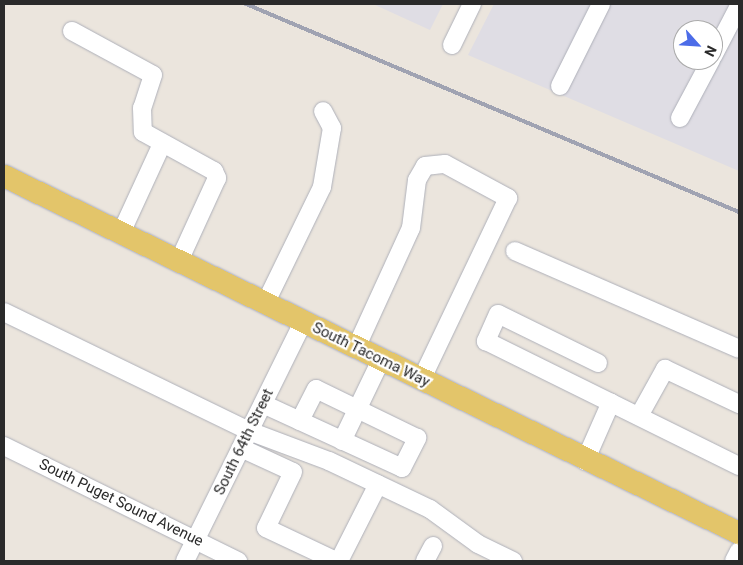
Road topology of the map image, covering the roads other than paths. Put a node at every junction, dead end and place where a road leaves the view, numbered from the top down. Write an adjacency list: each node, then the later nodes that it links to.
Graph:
1 (472, 4): 6 (street)
2 (601, 4): 8 (street)
3 (739, 6): 5 (street)
4 (72, 31): 11 (street)
5 (723, 37)
6 (452, 45)
7 (706, 70): 10 (street)
8 (560, 86)
9 (322, 111): 16 (street)
10 (680, 118)
11 (162, 144): 13 (street); 15 (street)
12 (4, 176): 13 (main road, South Tacoma Way)
13 (121, 233): 15 (main road, South Tacoma Way)
14 (515, 251): 20 (street)
15 (179, 261): 16 (main road, South Tacoma Way)
16 (265, 304): 18 (main road, South Tacoma Way)
17 (4, 312): 30 (street)
18 (303, 322): 19 (main road, South Tacoma Way); 25 (street, South 64th Street)
19 (356, 348): 21 (main road, South Tacoma Way); 23 (street)
20 (739, 349)
21 (381, 360): 23 (main road, South Tacoma Way); 27 (street)
22 (598, 363): 24 (street)
23 (421, 380): 34 (main road, South Tacoma Way)
24 (612, 402): 28 (street); 34 (street)
25 (263, 404): 29 (street); 30 (street, South 64th Street)
26 (739, 404): 28 (street)
27 (357, 409): 29 (street); 31 (street); 31 (street)
28 (640, 416): 35 (street)
29 (300, 421): 31 (street)
30 (250, 431): 33 (street, South 64th Street); 36 (street)
31 (342, 441)
32 (4, 446): 38 (street, South Puget Sound Avenue)
33 (241, 448): 38 (street, South 64th Street); 42 (street)
34 (585, 461): 37 (main road, South Tacoma Way)
35 (739, 466)
36 (378, 484): 42 (street); 43 (street)
37 (739, 533)
38 (195, 540): 40 (street, South 64th Street); 41 (street, South Puget Sound Avenue)
39 (739, 551): 44 (street)
40 (185, 561)
41 (238, 561)
42 (337, 561)
43 (513, 561)
44 (734, 561)

